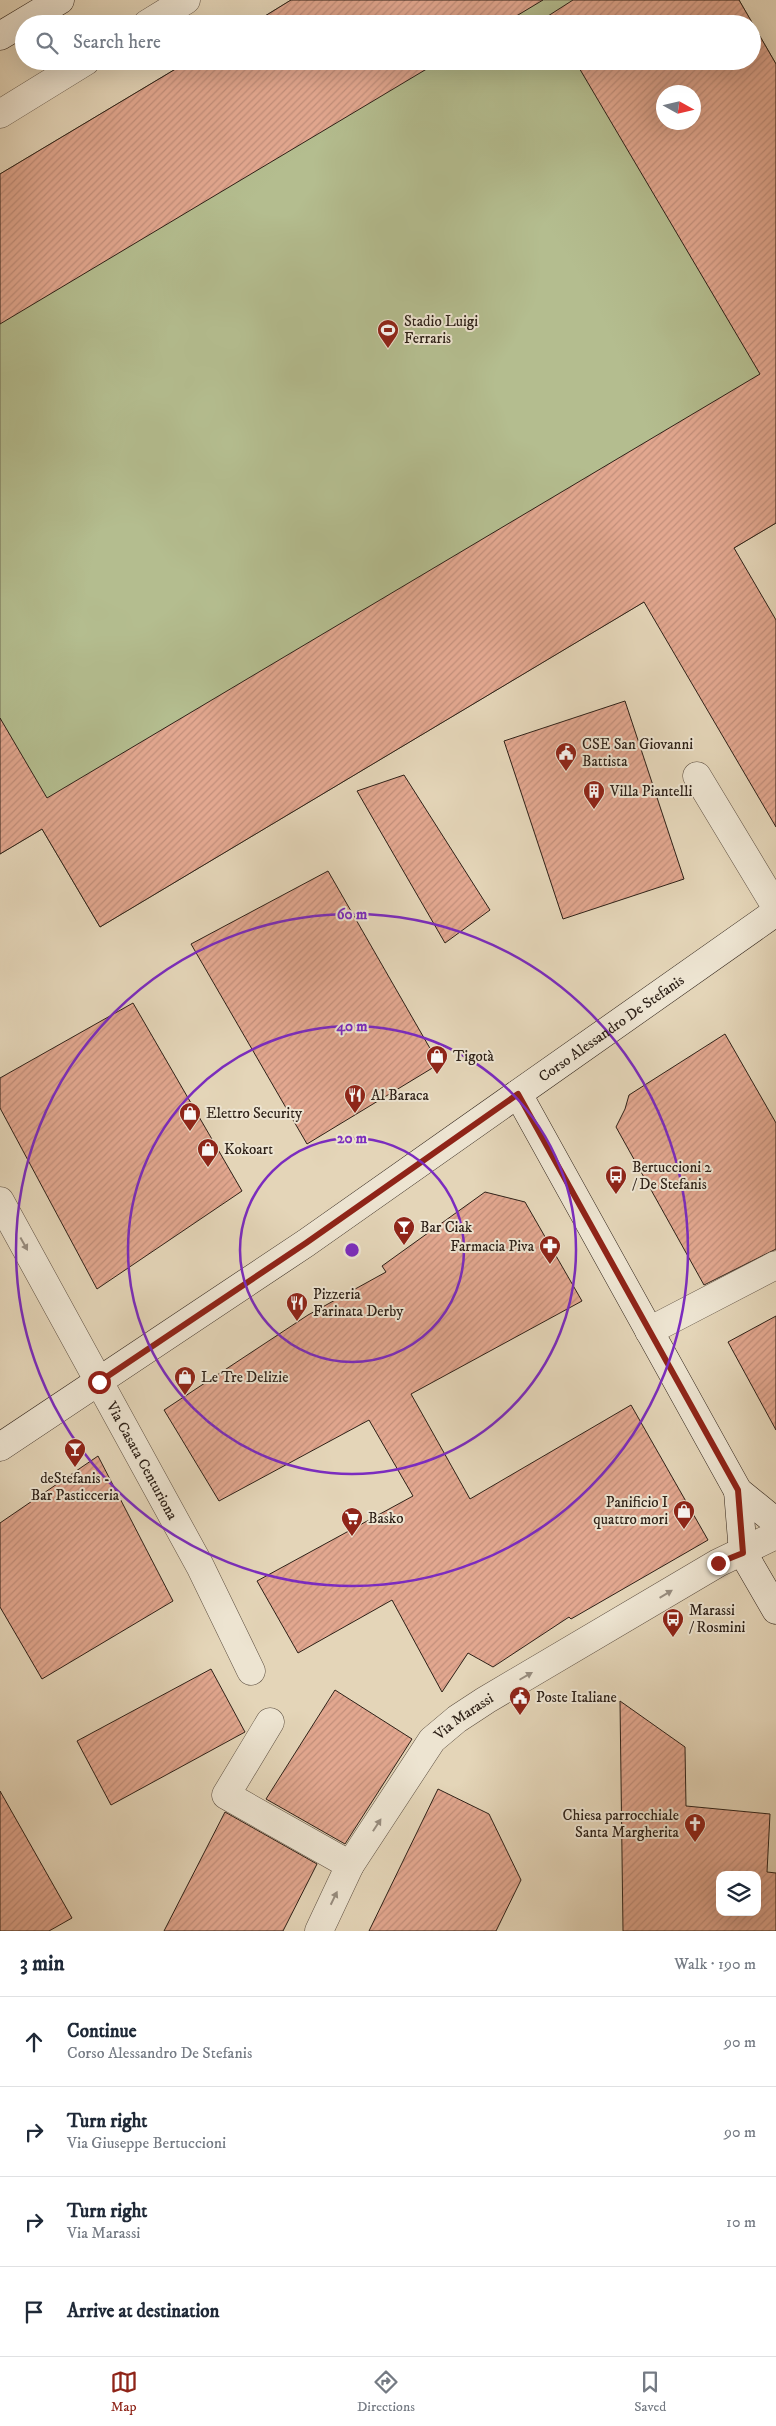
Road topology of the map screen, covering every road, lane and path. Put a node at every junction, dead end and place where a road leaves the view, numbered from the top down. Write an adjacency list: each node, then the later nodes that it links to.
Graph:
1 (60, 0): 3 (street)
2 (186, 0): 4 (street)
3 (35, 15)
4 (162, 15)
5 (15, 27): 6 (street)
6 (0, 36)
7 (71, 70): 8 (street)
8 (0, 114)
9 (697, 776): 10 (street)
10 (776, 907)
11 (776, 912): 12 (street, Corso Alessandro De Stefanis)
12 (518, 1094): 15 (street); 16 (street, Corso Alessandro De Stefanis)
13 (0, 1201): 16 (street, Via Casata Centuriona, one-way to 16)
14 (776, 1266): 15 (street)
15 (649, 1331): 18 (street)
16 (99, 1382): 17 (street, Corso Alessandro De Stefanis); 23 (street, Via Casata Centuriona)
17 (0, 1448)
18 (738, 1490): 19 (street); 21 (street)
19 (776, 1522)
20 (776, 1534): 21 (street, Via Marassi)
21 (743, 1553): 22 (street); 25 (street, Via Marassi, one-way to 21)
22 (776, 1610)
23 (251, 1671)
24 (270, 1722): 25 (street)
25 (350, 1865): 26 (street, Via Marassi, one-way to 25)
26 (319, 1931)

